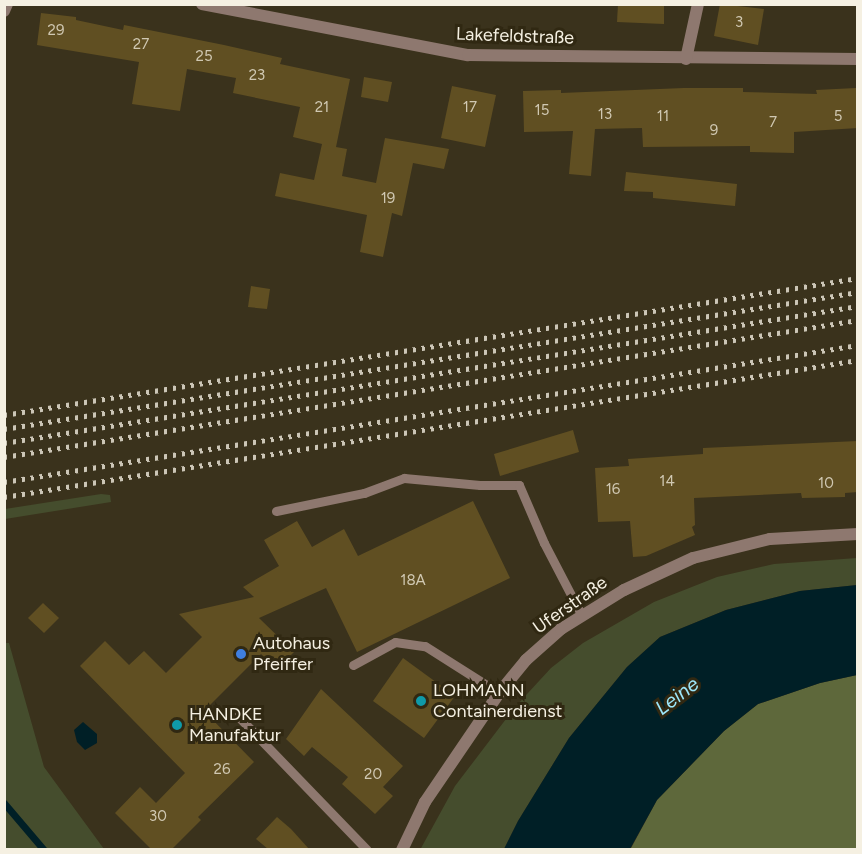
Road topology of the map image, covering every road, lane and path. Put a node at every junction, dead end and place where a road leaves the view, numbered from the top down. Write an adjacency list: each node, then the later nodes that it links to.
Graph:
1 (7, 4): 4 (street)
2 (202, 4): 5 (street, Lakefeldstraße)
3 (698, 4): 5 (street)
4 (4, 11)
5 (686, 58): 6 (street, Lakefeldstraße)
6 (858, 59)
7 (276, 511): 9 (lane)
8 (858, 534): 9 (street, Uferstraße)
9 (581, 614): 11 (street, Uferstraße)
10 (353, 665): 11 (lane)
11 (499, 693): 14 (street, Uferstraße)
12 (232, 710): 13 (lane)
13 (367, 849)
14 (402, 849)

